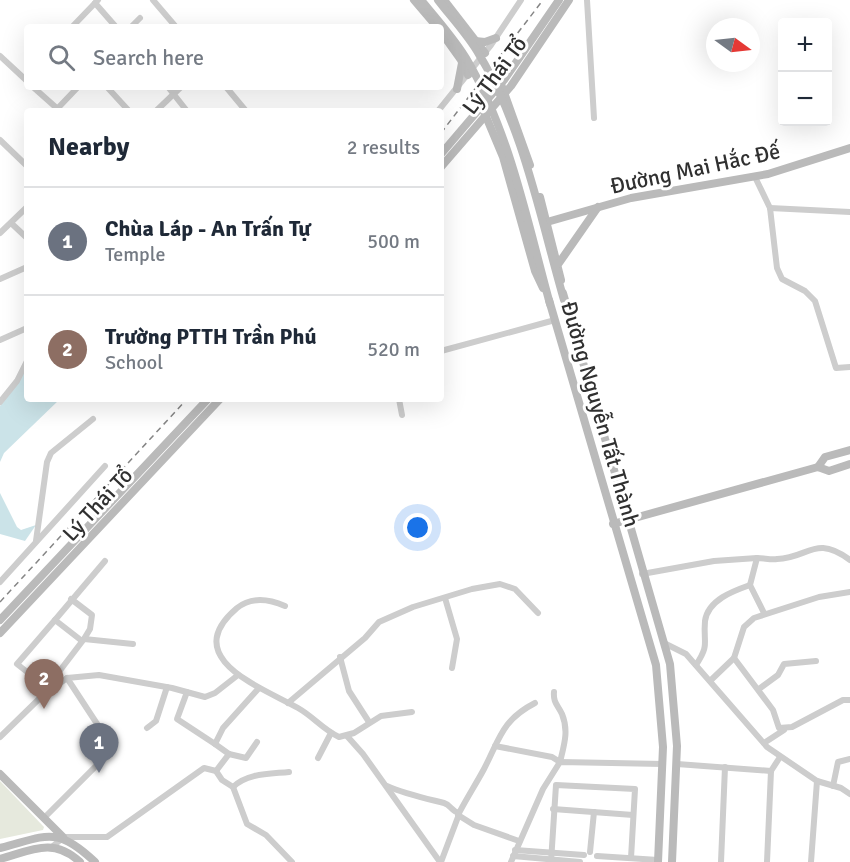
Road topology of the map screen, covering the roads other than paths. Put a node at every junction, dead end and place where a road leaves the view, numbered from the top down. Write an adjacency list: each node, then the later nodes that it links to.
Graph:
1 (414, 0): 16 (main road)
2 (421, 0): 17 (main road, Đường Nguyễn Tất Thành, bridge)
3 (438, 0): 72 (main road, Đường Nguyễn Tất Thành, bridge)
4 (444, 0): 18 (main road)
5 (521, 0): 21 (street)
6 (559, 0): 30 (main road, Lý Thái Tổ)
7 (569, 0): 29 (main road, Lý Thái Tổ)
8 (587, 0): 50 (street)
9 (97, 1): 12 (street); 13 (street)
10 (155, 2): 15 (street)
11 (140, 18): 14 (street)
12 (75, 24)
13 (114, 24)
14 (134, 24)
15 (173, 24)
16 (434, 24)
17 (440, 24)
18 (465, 28): 22 (main road); 23 (main road)
19 (444, 30): 73 (main road, Đường Nguyễn Tất Thành, bridge)
20 (444, 36): 23 (main road)
21 (496, 38): 22 (main road); 24 (street)
22 (475, 41): 24 (main road)
23 (449, 43): 26 (main road)
24 (485, 53): 27 (street)
25 (0, 56): 28 (street)
26 (461, 60): 27 (main road); 31 (main road)
27 (468, 75): 31 (street)
28 (24, 76)
29 (514, 82): 39 (main road, Lý Thái Tổ); 48 (main road)
30 (501, 84): 39 (main road); 40 (main road, Lý Thái Tổ)
31 (457, 89): 47 (street)
32 (36, 90): 41 (street)
33 (75, 90): 42 (street)
34 (110, 90): 43 (street)
35 (170, 90): 38 (street)
36 (178, 90): 38 (street)
37 (228, 90): 46 (street)
38 (173, 94): 44 (street); 45 (street)
39 (505, 94): 48 (main road); 49 (main road, Lý Thái Tổ)
40 (482, 107): 49 (main road); 57 (main road, Lý Thái Tổ)
41 (56, 108)
42 (60, 108)
43 (126, 108)
44 (159, 108)
45 (185, 108)
46 (244, 108)
47 (441, 108)
48 (510, 108): 51 (main road)
49 (487, 116): 52 (main road); 53 (main road, Lý Thái Tổ)
50 (594, 118)
51 (515, 119): 52 (main road); 65 (main road)
52 (491, 127): 54 (main road)
53 (476, 130): 54 (main road); 59 (main road, Lý Thái Tổ)
54 (496, 139): 73 (main road)
55 (0, 140): 58 (street)
56 (850, 148): 60 (main road, Đường Mai Hắc Đế)
57 (444, 151)
58 (24, 163)
59 (444, 164)
60 (755, 177): 61 (main road, Đường Mai Hắc Đế); 62 (street)
61 (599, 207): 65 (main road, Đường Mai Hắc Đế); 69 (main road)
62 (770, 208): 64 (street); 79 (street)
63 (24, 210): 66 (street)
64 (850, 212)
65 (547, 222): 69 (main road)
66 (11, 223): 67 (street); 68 (street)
67 (0, 233)
68 (24, 235)
69 (559, 263): 72 (main road)
70 (24, 268): 71 (street)
71 (0, 279)
72 (564, 300): 88 (main road, Đường Nguyễn Tất Thành)
73 (550, 304): 74 (main road, Đường Nguyễn Tất Thành)
74 (555, 320): 77 (street); 89 (main road, Đường Nguyễn Tất Thành)
75 (24, 329): 76 (street)
76 (0, 340)
77 (444, 350)
78 (24, 367): 80 (street)
79 (850, 367)
80 (0, 402)
81 (206, 402): 85 (main road, Lý Thái Tổ)
82 (216, 402): 85 (main road, Lý Thái Tổ)
83 (400, 402): 84 (street)
84 (402, 415)
85 (197, 417): 108 (main road, Lý Thái Tổ); 110 (main road, Lý Thái Tổ)
86 (93, 419): 95 (street)
87 (850, 450): 92 (main road)
88 (607, 452): 89 (main road); 93 (main road, Đường Nguyễn Tất Thành)
89 (593, 456): 94 (main road, Đường Nguyễn Tất Thành)
90 (850, 465): 92 (main road)
91 (105, 466): 95 (street)
92 (818, 467): 93 (main road)
93 (627, 520): 94 (main road); 99 (main road, Đường Nguyễn Tất Thành)
94 (613, 524): 112 (main road, Đường Nguyễn Tất Thành)
95 (36, 542): 100 (street)
96 (758, 558): 97 (street); 99 (street); 101 (street)
97 (850, 560)
98 (105, 561): 104 (street)
99 (642, 574): 113 (main road, Đường Nguyễn Tất Thành)
100 (0, 582)
101 (750, 585): 107 (street); 118 (street)
102 (850, 591): 107 (street)
103 (445, 598): 106 (street); 115 (street); 119 (street)
104 (71, 599): 109 (street); 111 (street)
105 (285, 606): 120 (street)
106 (538, 613)
107 (764, 613): 116 (street)
108 (0, 620)
109 (55, 620): 111 (street); 126 (street)
110 (0, 633)
111 (83, 640): 114 (street); 126 (street)
112 (650, 642): 113 (main road); 148 (main road, Đường Nguyễn Tất Thành)
113 (664, 643): 118 (street); 149 (main road, Đường Nguyễn Tất Thành)
114 (133, 644)
115 (340, 657): 130 (street); 133 (street)
116 (734, 658): 122 (street); 125 (street)
117 (816, 661): 125 (street)
118 (696, 665): 122 (street)
119 (452, 668)
120 (238, 675): 124 (street); 127 (street)
121 (67, 678): 123 (street); 126 (street); 164 (street)
122 (710, 681): 140 (street)
123 (167, 687): 127 (street); 134 (street)
124 (259, 688): 130 (street); 141 (street)
125 (759, 689): 135 (street)
126 (50, 690): 138 (street)
127 (187, 692): 141 (street)
128 (554, 692): 147 (street)
129 (850, 699): 135 (street)
130 (288, 703): 136 (street)
131 (535, 703): 142 (street)
132 (412, 712): 133 (street)
133 (369, 722): 137 (street)
134 (147, 728)
135 (784, 730): 140 (street)
136 (332, 733): 137 (street); 145 (street)
137 (347, 736): 156 (street)
138 (0, 737)
139 (257, 742): 143 (street)
140 (764, 743): 144 (street)
141 (215, 744): 143 (street)
142 (495, 746): 147 (street); 162 (street)
143 (229, 754): 151 (street)
144 (780, 757): 152 (street); 155 (street)
145 (318, 758)
146 (850, 759): 157 (street)
147 (560, 762): 148 (street); 166 (street)
148 (663, 764): 176 (main road, Đường Nguyễn Tất Thành)
149 (677, 764): 150 (street); 181 (main road, Đường Nguyễn Tất Thành)
150 (725, 768): 152 (street); 182 (street)
151 (216, 771): 158 (street); 165 (street)
152 (771, 771): 183 (street)
153 (289, 772): 158 (street)
154 (0, 774): 164 (main road)
155 (817, 781): 157 (street); 184 (street)
156 (386, 786): 162 (street); 180 (street)
157 (833, 786): 159 (street)
158 (233, 787): 179 (street)
159 (850, 794)
160 (553, 809): 161 (street); 163 (street); 170 (street)
161 (594, 812): 163 (street); 171 (street)
162 (459, 815): 166 (street); 180 (street)
163 (633, 815): 172 (street)
164 (44, 818): 165 (main road)
165 (64, 837): 167 (street); 168 (main road); 178 (main road)
166 (519, 840): 169 (street)
167 (53, 846): 174 (main road); 177 (main road)
168 (0, 848)
169 (513, 856): 170 (street)
170 (551, 858): 171 (street)
171 (584, 858): 175 (street)
172 (631, 858): 175 (street); 176 (street)
173 (0, 859): 174 (main road)
174 (14, 859)
175 (597, 859)
176 (658, 861)
177 (80, 862)
178 (95, 862)
179 (292, 862)
180 (440, 862)
181 (672, 862)
182 (721, 862)
183 (767, 862)
184 (811, 862)

